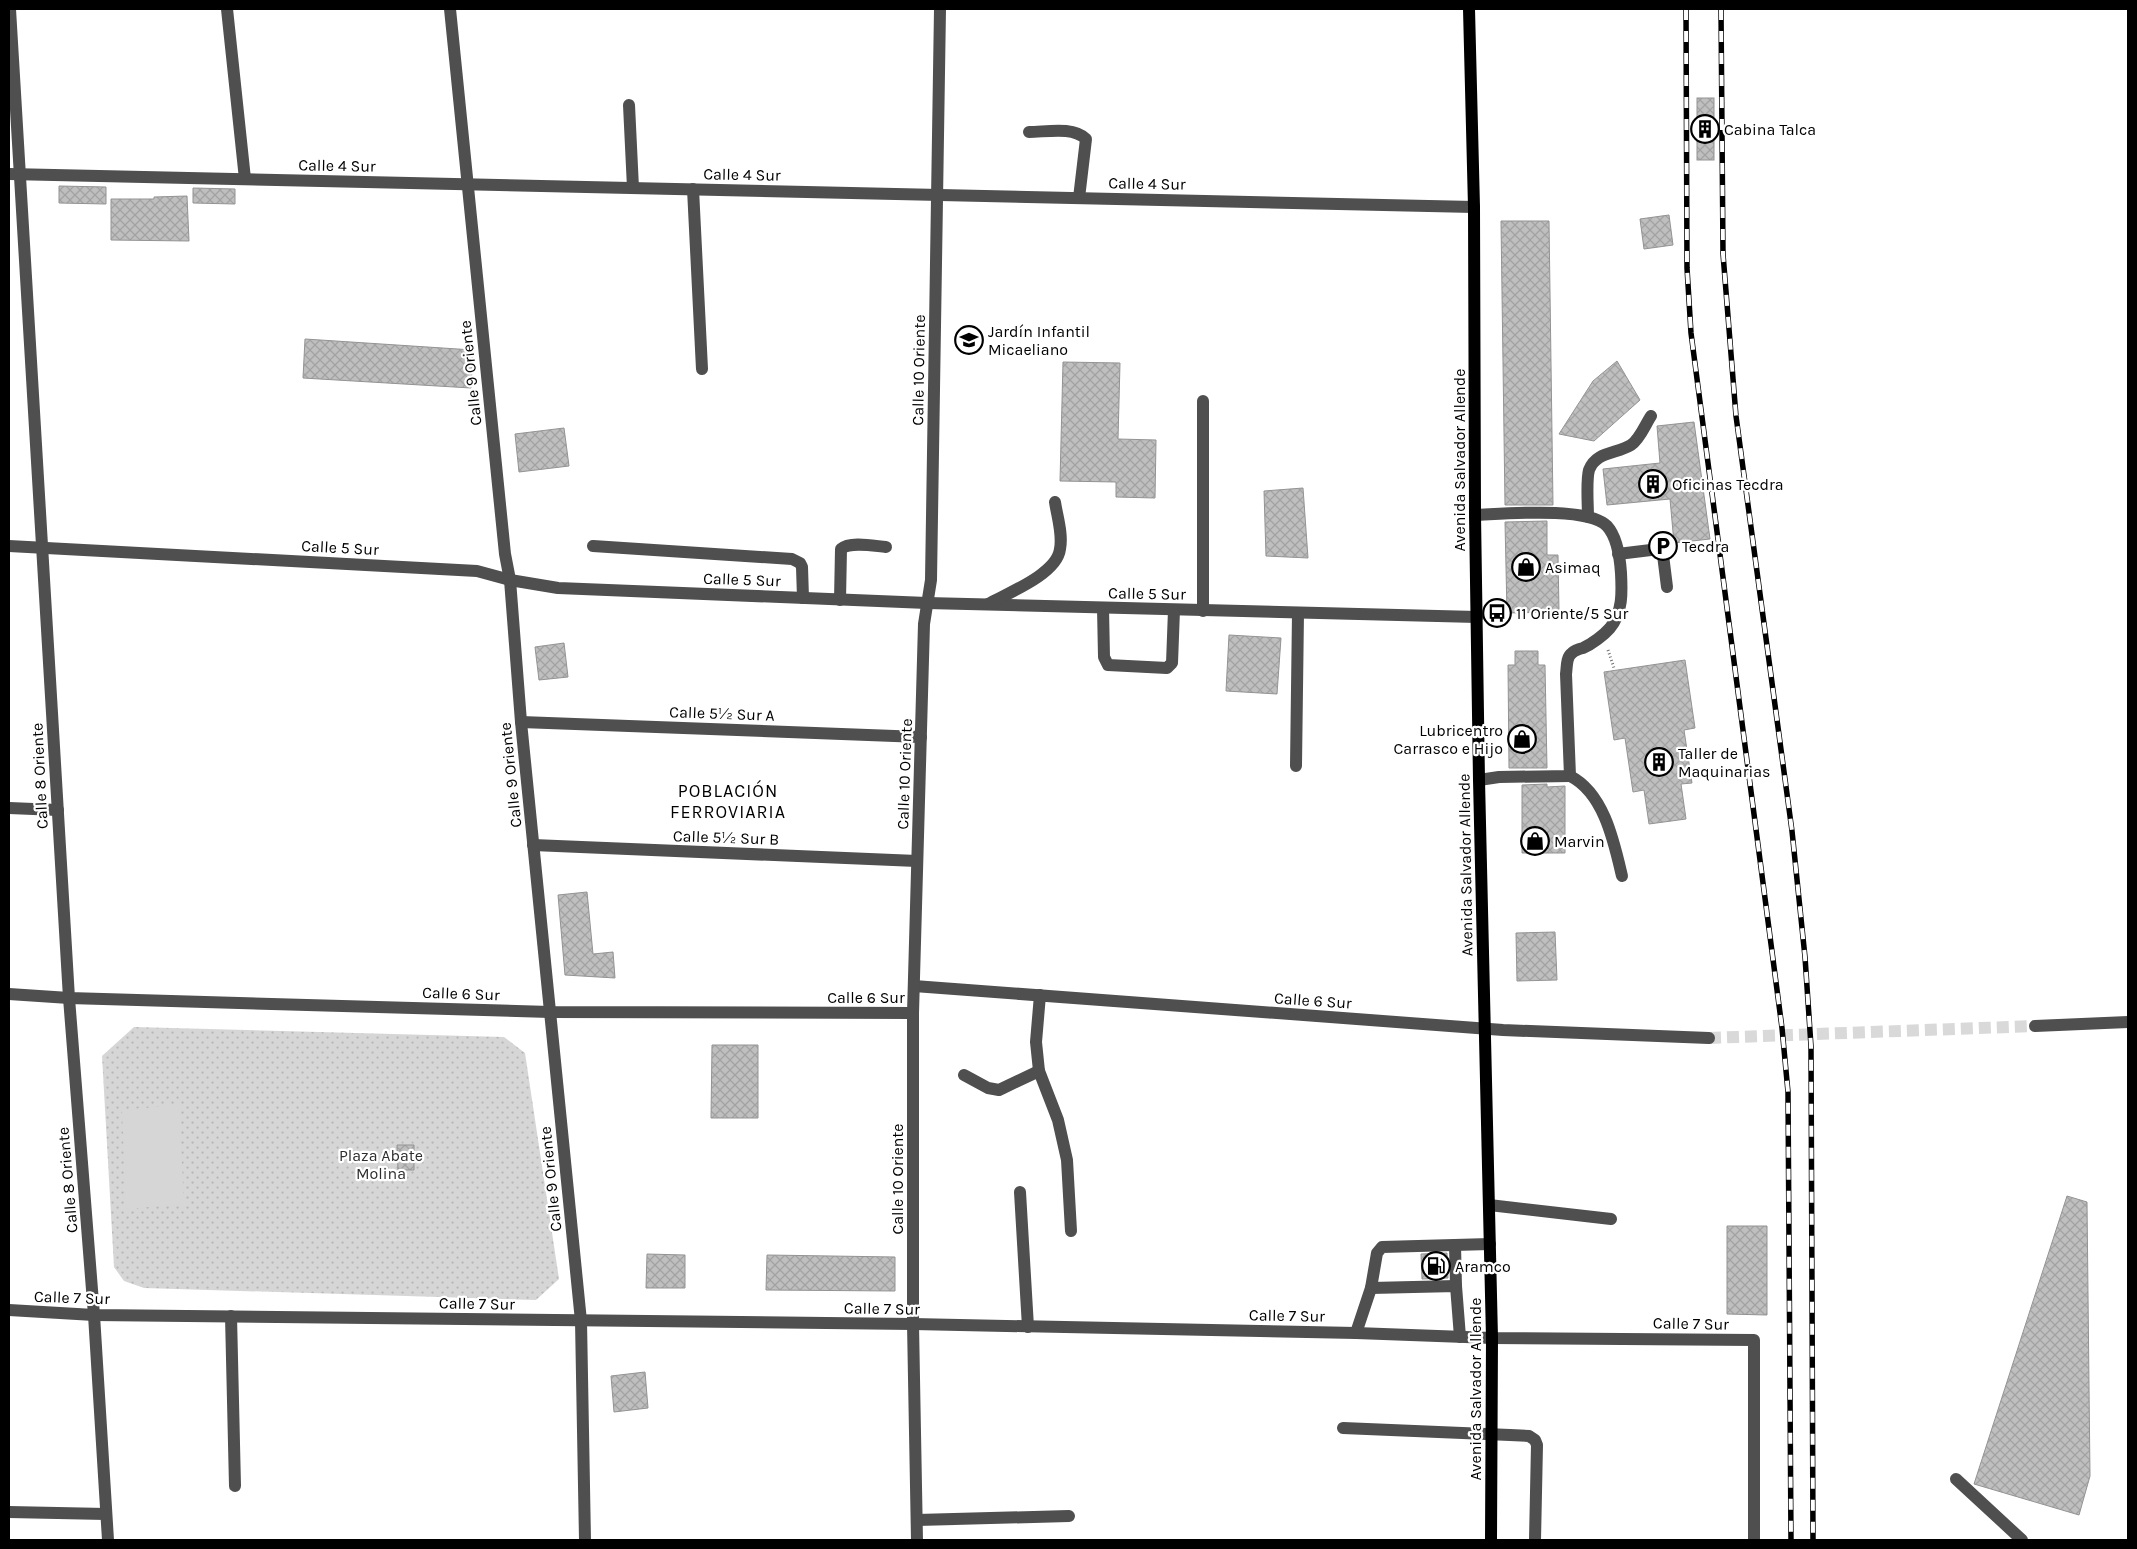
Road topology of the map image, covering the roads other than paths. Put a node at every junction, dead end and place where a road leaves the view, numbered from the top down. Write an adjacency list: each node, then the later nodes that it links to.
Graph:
1 (10, 9): 8 (street, Calle 8 Oriente)
2 (227, 9): 9 (street)
3 (450, 9): 10 (street, Calle 9 Oriente)
4 (940, 9): 13 (street, Calle 10 Oriente)
5 (1469, 9): 15 (main road, Avenida Salvador Allende)
6 (629, 104): 11 (street)
7 (1029, 132): 14 (street)
8 (14, 174): 9 (street, Calle 4 Sur); 25 (street, Calle 8 Oriente)
9 (245, 179): 10 (street, Calle 4 Sur)
10 (467, 184): 11 (street, Calle 4 Sur); 27 (street, Calle 9 Oriente)
11 (633, 188): 12 (street, Calle 4 Sur)
12 (693, 189): 13 (street, Calle 4 Sur); 16 (street)
13 (938, 195): 14 (street, Calle 4 Sur); 31 (street, Calle 10 Oriente)
14 (1079, 198): 15 (street, Calle 4 Sur)
15 (1474, 207): 20 (main road, Avenida Salvador Allende)
16 (702, 369)
17 (1203, 402): 35 (street)
18 (1651, 416): 21 (street)
19 (1055, 502): 32 (street)
20 (1475, 515): 21 (street); 37 (main road, Avenida Salvador Allende)
21 (1588, 517): 26 (street)
22 (9, 546): 25 (street, Calle 5 Sur)
23 (594, 546): 29 (street)
24 (886, 546): 30 (street)
25 (42, 547): 27 (street, Calle 5 Sur); 44 (street, Calle 8 Oriente)
26 (1618, 554): 28 (street); 41 (street)
27 (510, 580): 29 (street, Calle 5 Sur); 38 (street, Calle 9 Oriente)
28 (1666, 587)
29 (803, 598): 30 (street, Calle 5 Sur)
30 (840, 600): 31 (street, Calle 5 Sur)
31 (927, 603): 32 (street, Calle 5 Sur); 39 (street, Calle 10 Oriente)
32 (988, 604): 33 (street, Calle 5 Sur)
33 (1103, 608): 34 (street, Calle 5 Sur); 34 (street)
34 (1174, 610): 35 (street, Calle 5 Sur)
35 (1203, 610): 36 (street, Calle 5 Sur)
36 (1298, 613): 37 (street, Calle 5 Sur); 40 (street)
37 (1476, 617): 42 (main road, Avenida Salvador Allende)
38 (521, 722): 39 (street, Calle 5½ Sur A); 45 (street, Calle 9 Oriente)
39 (921, 737): 46 (street, Calle 10 Oriente)
40 (1296, 766)
41 (1570, 776): 42 (street); 47 (street)
42 (1479, 780): 56 (main road, Avenida Salvador Allende)
43 (9, 808): 44 (street)
44 (58, 810): 51 (street, Calle 8 Oriente)
45 (533, 846): 46 (street, Calle 5½ Sur B); 52 (street, Calle 9 Oriente)
46 (918, 861): 48 (street, Calle 10 Oriente)
47 (1622, 876)
48 (914, 986): 50 (street, Calle 6 Sur); 53 (street, Calle 10 Oriente)
49 (9, 994): 51 (street, Calle 6 Sur)
50 (1040, 995): 56 (street, Calle 6 Sur); 58 (street)
51 (69, 998): 52 (street, Calle 6 Sur); 69 (street, Calle 8 Oriente)
52 (550, 1012): 53 (street, Calle 6 Sur); 71 (street, Calle 9 Oriente)
53 (912, 1013): 72 (street, Calle 10 Oriente)
54 (2128, 1022): 55 (street)
55 (2035, 1026)
56 (1484, 1029): 57 (street, Calle 6 Sur); 61 (main road, Avenida Salvador Allende)
57 (1709, 1038)
58 (1039, 1071): 59 (street); 63 (street)
59 (964, 1076)
60 (1020, 1192): 73 (street)
61 (1489, 1205): 62 (street); 64 (main road, Avenida Salvador Allende)
62 (1611, 1219)
63 (1071, 1231)
64 (1490, 1244): 65 (street); 76 (main road, Avenida Salvador Allende)
65 (1455, 1245): 66 (street); 67 (street)
66 (1456, 1286): 67 (street); 75 (street)
67 (1371, 1288): 74 (street)
68 (9, 1310): 69 (street, Calle 7 Sur)
69 (94, 1315): 70 (street, Calle 7 Sur); 82 (street, Calle 8 Oriente)
70 (231, 1316): 71 (street, Calle 7 Sur); 80 (street)
71 (581, 1321): 72 (street, Calle 7 Sur); 86 (street, Calle 9 Oriente)
72 (913, 1324): 73 (street, Calle 7 Sur); 84 (street, Calle 10 Oriente)
73 (1028, 1327): 74 (street, Calle 7 Sur)
74 (1356, 1333): 75 (street, Calle 7 Sur)
75 (1460, 1337): 76 (street, Calle 7 Sur)
76 (1492, 1338): 78 (main road, Avenida Salvador Allende); 90 (street, Calle 7 Sur)
77 (1343, 1428): 78 (street)
78 (1492, 1435): 88 (main road, Avenida Salvador Allende); 89 (street)
79 (1956, 1479): 91 (street)
80 (235, 1486)
81 (9, 1512): 82 (street)
82 (106, 1514): 85 (street, Calle 8 Oriente)
83 (1070, 1516): 84 (street)
84 (916, 1520): 87 (street, Calle 10 Oriente)
85 (108, 1540)
86 (585, 1540)
87 (917, 1540)
88 (1491, 1540)
89 (1535, 1540)
90 (1754, 1540)
91 (2022, 1540)

